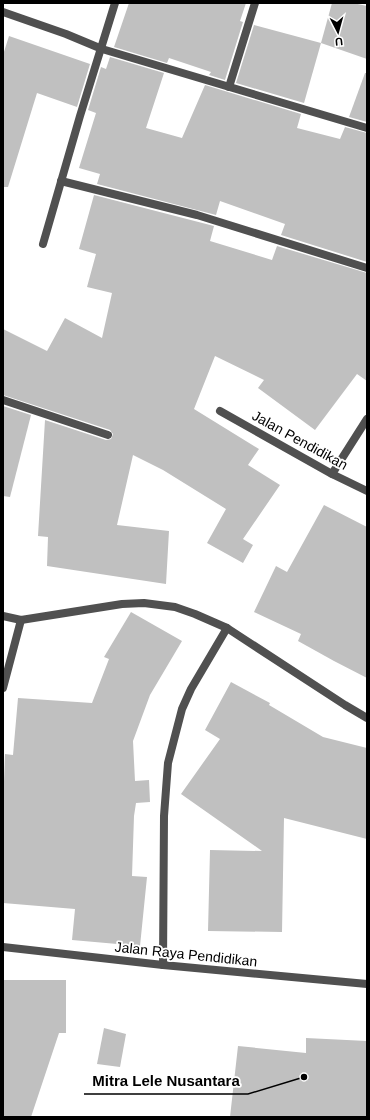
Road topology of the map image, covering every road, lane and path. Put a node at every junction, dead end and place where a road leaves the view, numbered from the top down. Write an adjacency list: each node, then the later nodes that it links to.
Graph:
1 (116, 3): 4 (street)
2 (255, 3): 5 (street)
3 (3, 12): 4 (street)
4 (102, 48): 5 (street); 7 (street)
5 (229, 87): 6 (street)
6 (367, 128)
7 (61, 180): 8 (street); 9 (street)
8 (43, 244)
9 (367, 268)
10 (3, 400): 13 (street)
11 (220, 411): 14 (street, Jalan Pendidikan)
12 (367, 419): 14 (street)
13 (108, 436)
14 (332, 474): 15 (street, Jalan Pendidikan)
15 (367, 492)
16 (3, 616): 17 (street)
17 (21, 620): 18 (street); 19 (street)
18 (227, 628): 20 (street); 22 (street)
19 (3, 688)
20 (367, 718)
21 (3, 947): 22 (street, Jalan Raya Pendidikan)
22 (164, 965): 23 (street, Jalan Raya Pendidikan)
23 (367, 984)

